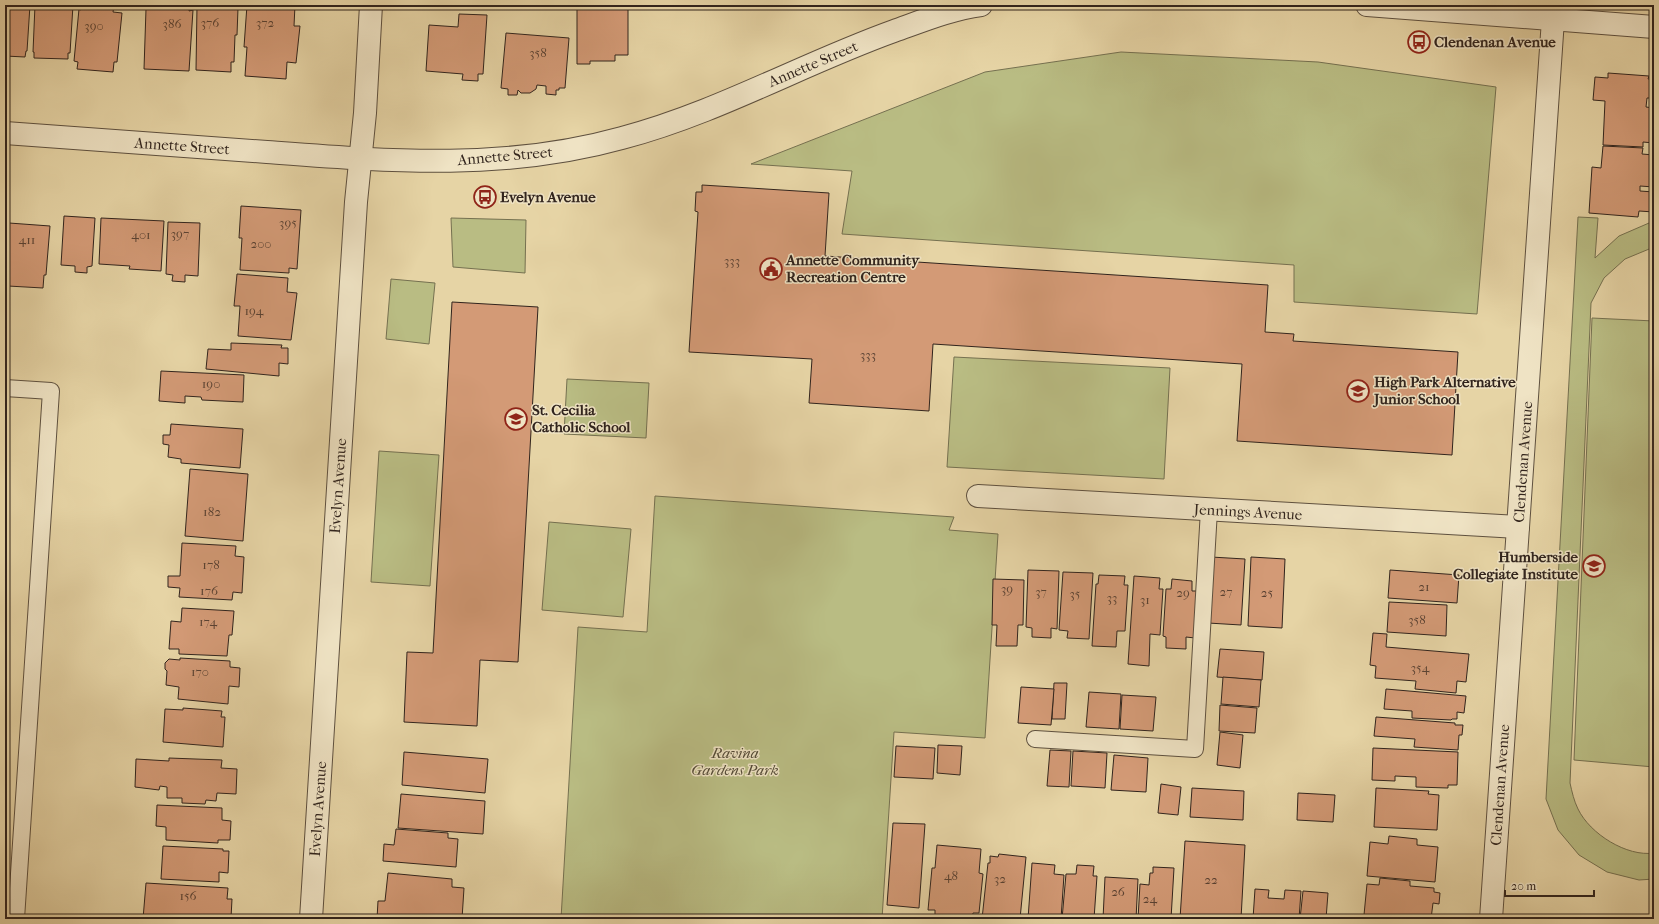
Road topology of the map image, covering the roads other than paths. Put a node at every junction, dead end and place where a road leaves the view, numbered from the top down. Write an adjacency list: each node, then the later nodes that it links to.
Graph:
1 (371, 5): 7 (street, Evelyn Avenue)
2 (974, 5): 7 (street, Annette Street)
3 (1368, 5): 4 (street)
4 (1553, 12): 5 (street); 11 (street, Clendenan Avenue)
5 (1654, 27)
6 (5, 132): 7 (street, Annette Street)
7 (359, 159): 14 (street, Evelyn Avenue)
8 (5, 388): 13 (lane)
9 (978, 496): 10 (street, Jennings Avenue)
10 (1208, 510): 11 (street, Jennings Avenue); 12 (lane)
11 (1518, 527): 15 (street, Clendenan Avenue)
12 (1035, 739)
13 (16, 919)
14 (311, 919)
15 (1491, 919)

